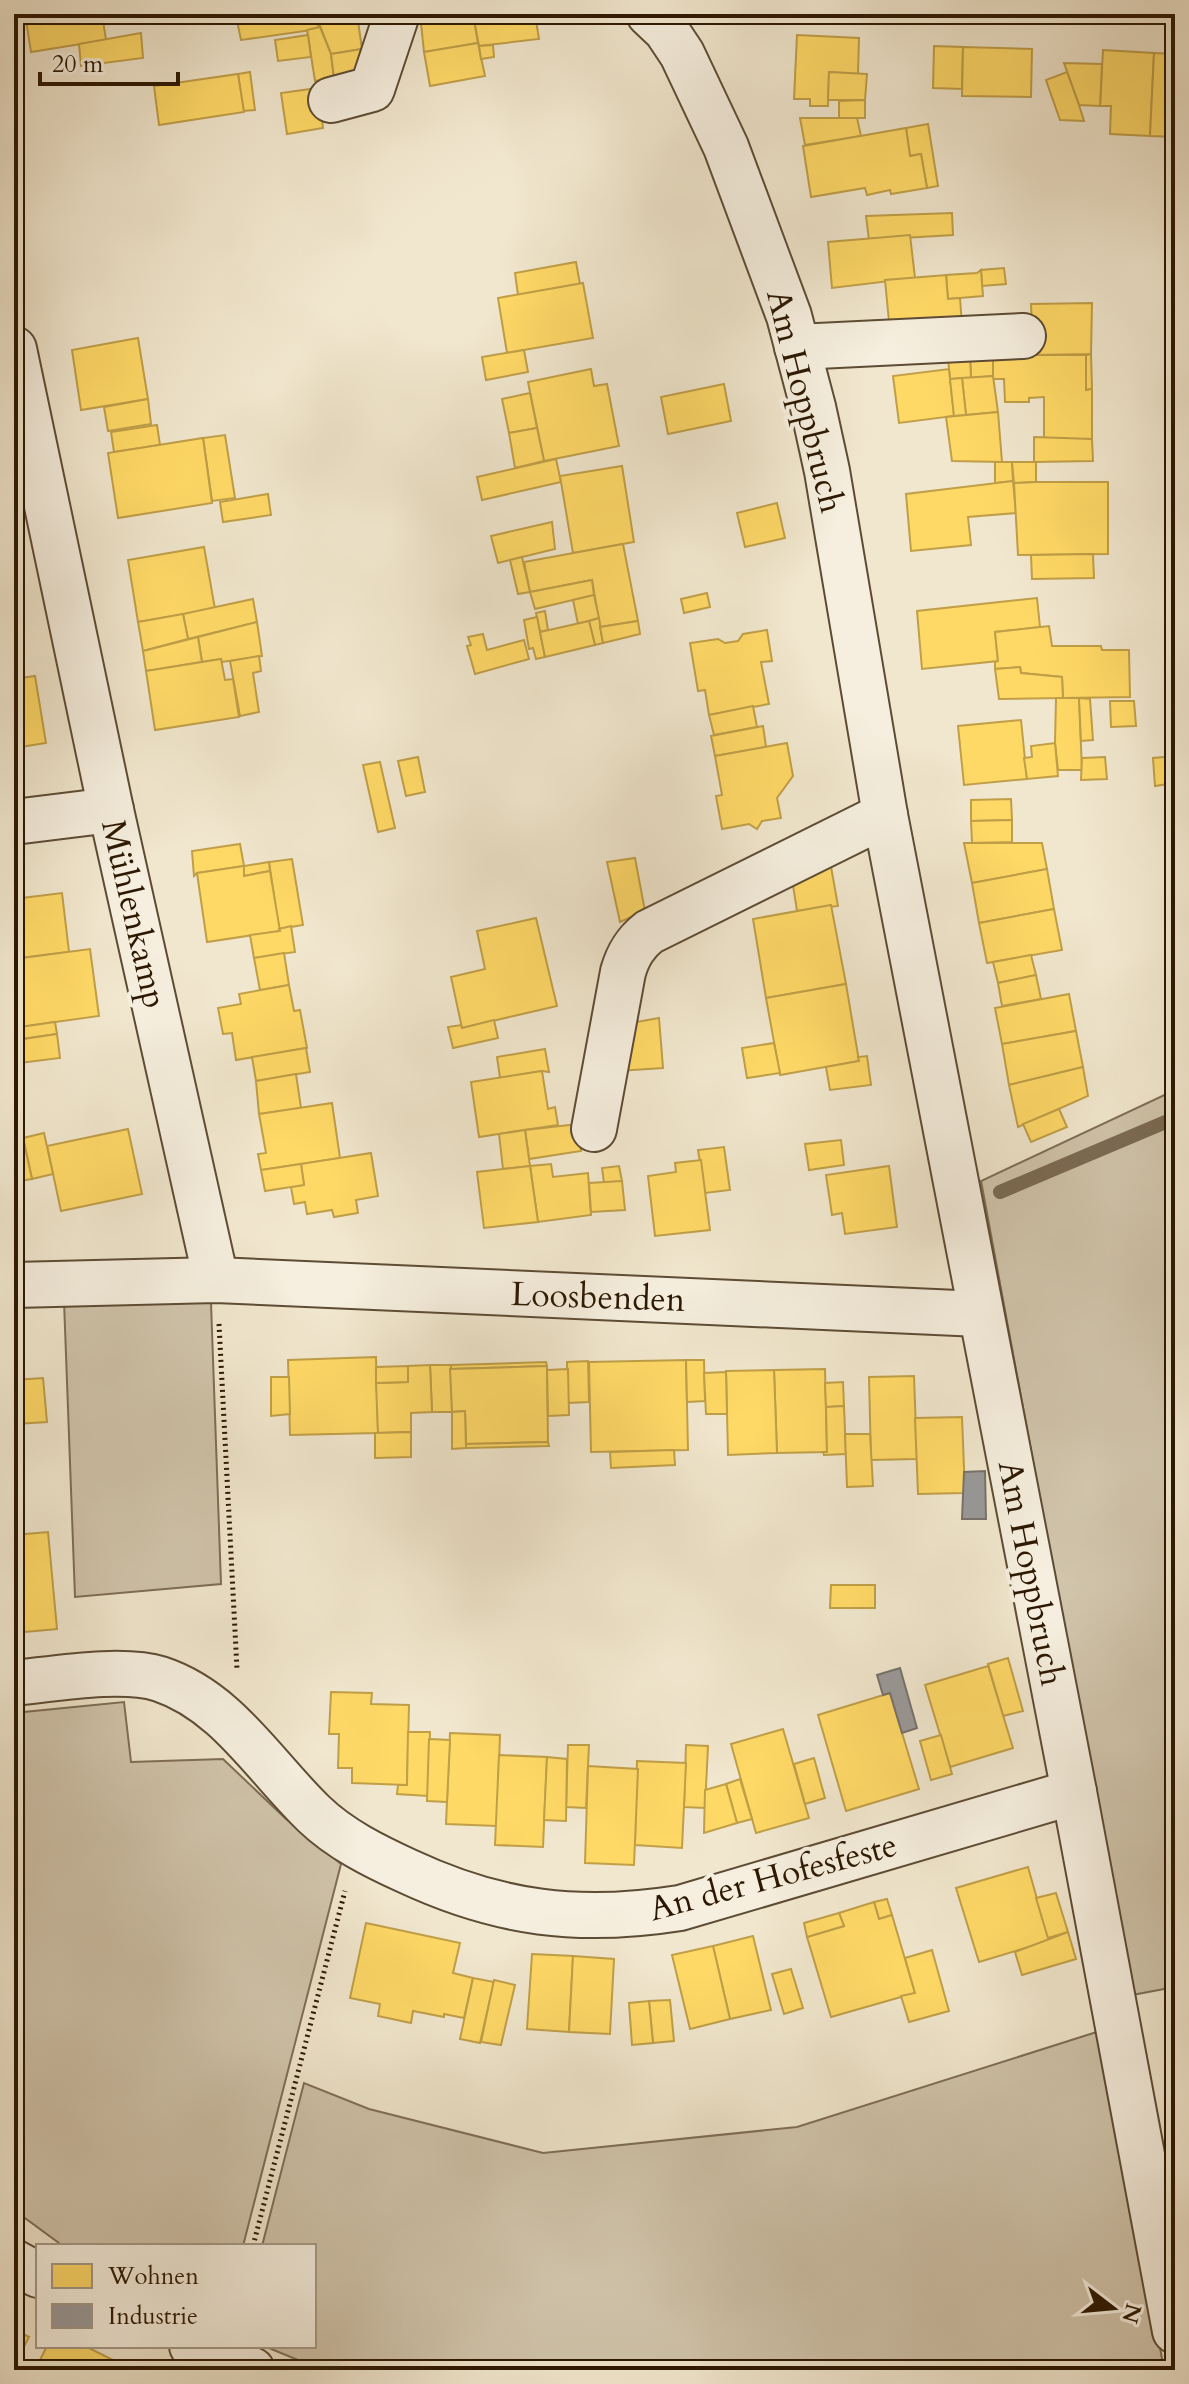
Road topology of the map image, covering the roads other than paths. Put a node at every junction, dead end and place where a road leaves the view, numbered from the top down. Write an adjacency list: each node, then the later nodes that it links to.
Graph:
1 (397, 14): 3 (street)
2 (649, 14): 5 (street, Am Hoppbruch)
3 (331, 100)
4 (1023, 336): 5 (street)
5 (797, 347): 8 (street, Am Hoppbruch)
6 (14, 352): 7 (street, Mühlenkamp)
7 (111, 810): 9 (street); 11 (street, Mühlenkamp)
8 (885, 815): 10 (street); 13 (street, Am Hoppbruch)
9 (14, 822)
10 (594, 1129)
11 (216, 1280): 12 (street); 13 (street, Loosbenden)
12 (14, 1285)
13 (980, 1314): 15 (street, Am Hoppbruch)
14 (14, 1683): 15 (street, An der Hofesfeste)
15 (1074, 1792): 18 (street, Am Hoppbruch)
16 (14, 2262): 17 (street)
17 (36, 2274)
18 (1175, 2331)
19 (191, 2348): 21 (street)
20 (197, 2348): 22 (street)
21 (182, 2370)
22 (252, 2370)

